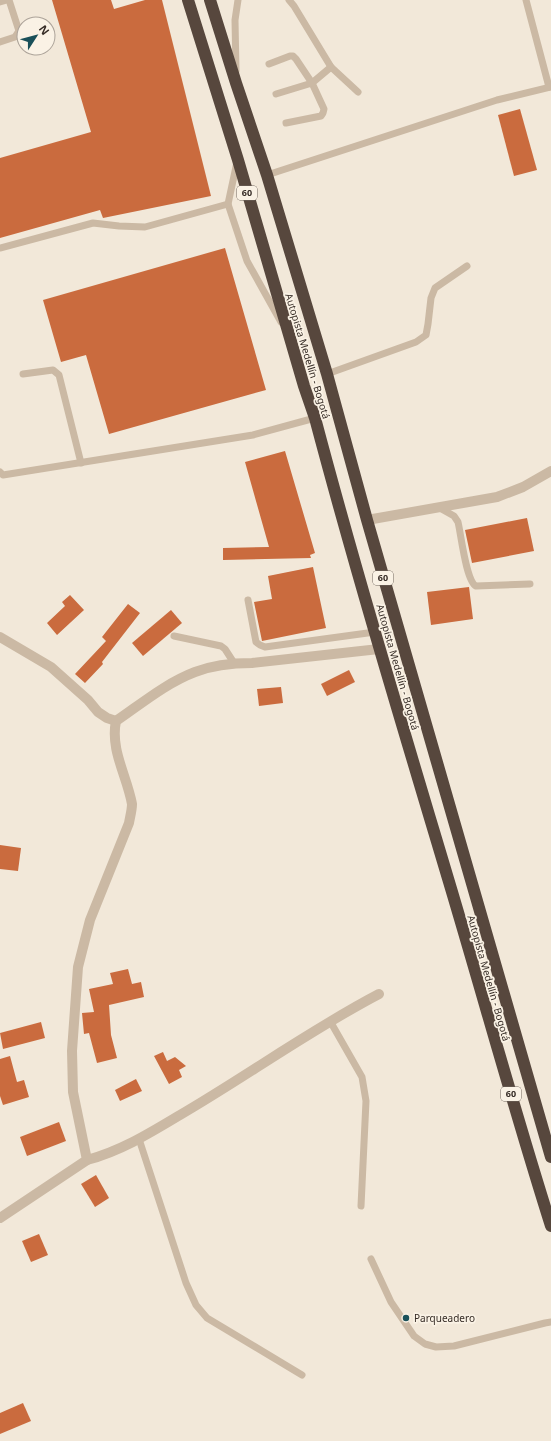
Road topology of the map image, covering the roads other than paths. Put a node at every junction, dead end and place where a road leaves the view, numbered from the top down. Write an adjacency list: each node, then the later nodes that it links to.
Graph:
1 (8, 0): 7 (lane); 8 (lane)
2 (188, 0): 17 (highway, Autopista Medellín - Bogotá / 60)
3 (210, 0): 11 (highway, Autopista Medellín - Bogotá / 60)
4 (238, 0): 11 (lane)
5 (289, 0): 10 (lane)
6 (526, 0): 13 (lane)
7 (0, 2)
8 (0, 42)
9 (269, 64): 12 (lane)
10 (331, 67): 12 (lane); 14 (lane)
11 (236, 83): 18 (highway, Autopista Medellín - Bogotá / 60)
12 (312, 83): 15 (lane); 16 (lane)
13 (550, 87): 18 (lane)
14 (358, 92)
15 (276, 94)
16 (286, 123)
17 (238, 160): 19 (lane); 22 (highway, Autopista Medellín - Bogotá / 60)
18 (267, 175): 24 (highway, Autopista Medellín - Bogotá / 60)
19 (228, 204): 20 (lane); 22 (lane)
20 (0, 248)
21 (467, 266): 24 (lane)
22 (290, 339): 25 (highway, Autopista Medellín - Bogotá / 60)
23 (23, 374): 26 (lane)
24 (327, 374): 30 (highway, Autopista Medellín - Bogotá / 60)
25 (315, 418): 26 (lane); 33 (highway, Autopista Medellín - Bogotá / 60)
26 (81, 463): 28 (lane)
27 (551, 471): 29 (street)
28 (0, 472)
29 (438, 507): 30 (street); 31 (lane)
30 (367, 520): 42 (highway, Autopista Medellín - Bogotá / 60)
31 (530, 584)
32 (248, 600): 33 (lane)
33 (375, 632): 36 (highway, Autopista Medellín - Bogotá / 60)
34 (174, 636): 37 (lane)
35 (0, 637): 38 (street)
36 (379, 650): 37 (street); 46 (highway, Autopista Medellín - Bogotá / 60)
37 (234, 663): 38 (street)
38 (116, 722): 43 (street)
39 (379, 994): 40 (street)
40 (330, 1021): 41 (street); 44 (lane)
41 (139, 1139): 43 (street); 49 (lane)
42 (551, 1157)
43 (87, 1160): 45 (street)
44 (361, 1206)
45 (0, 1218)
46 (551, 1226)
47 (371, 1258): 48 (lane)
48 (551, 1322)
49 (302, 1375)

